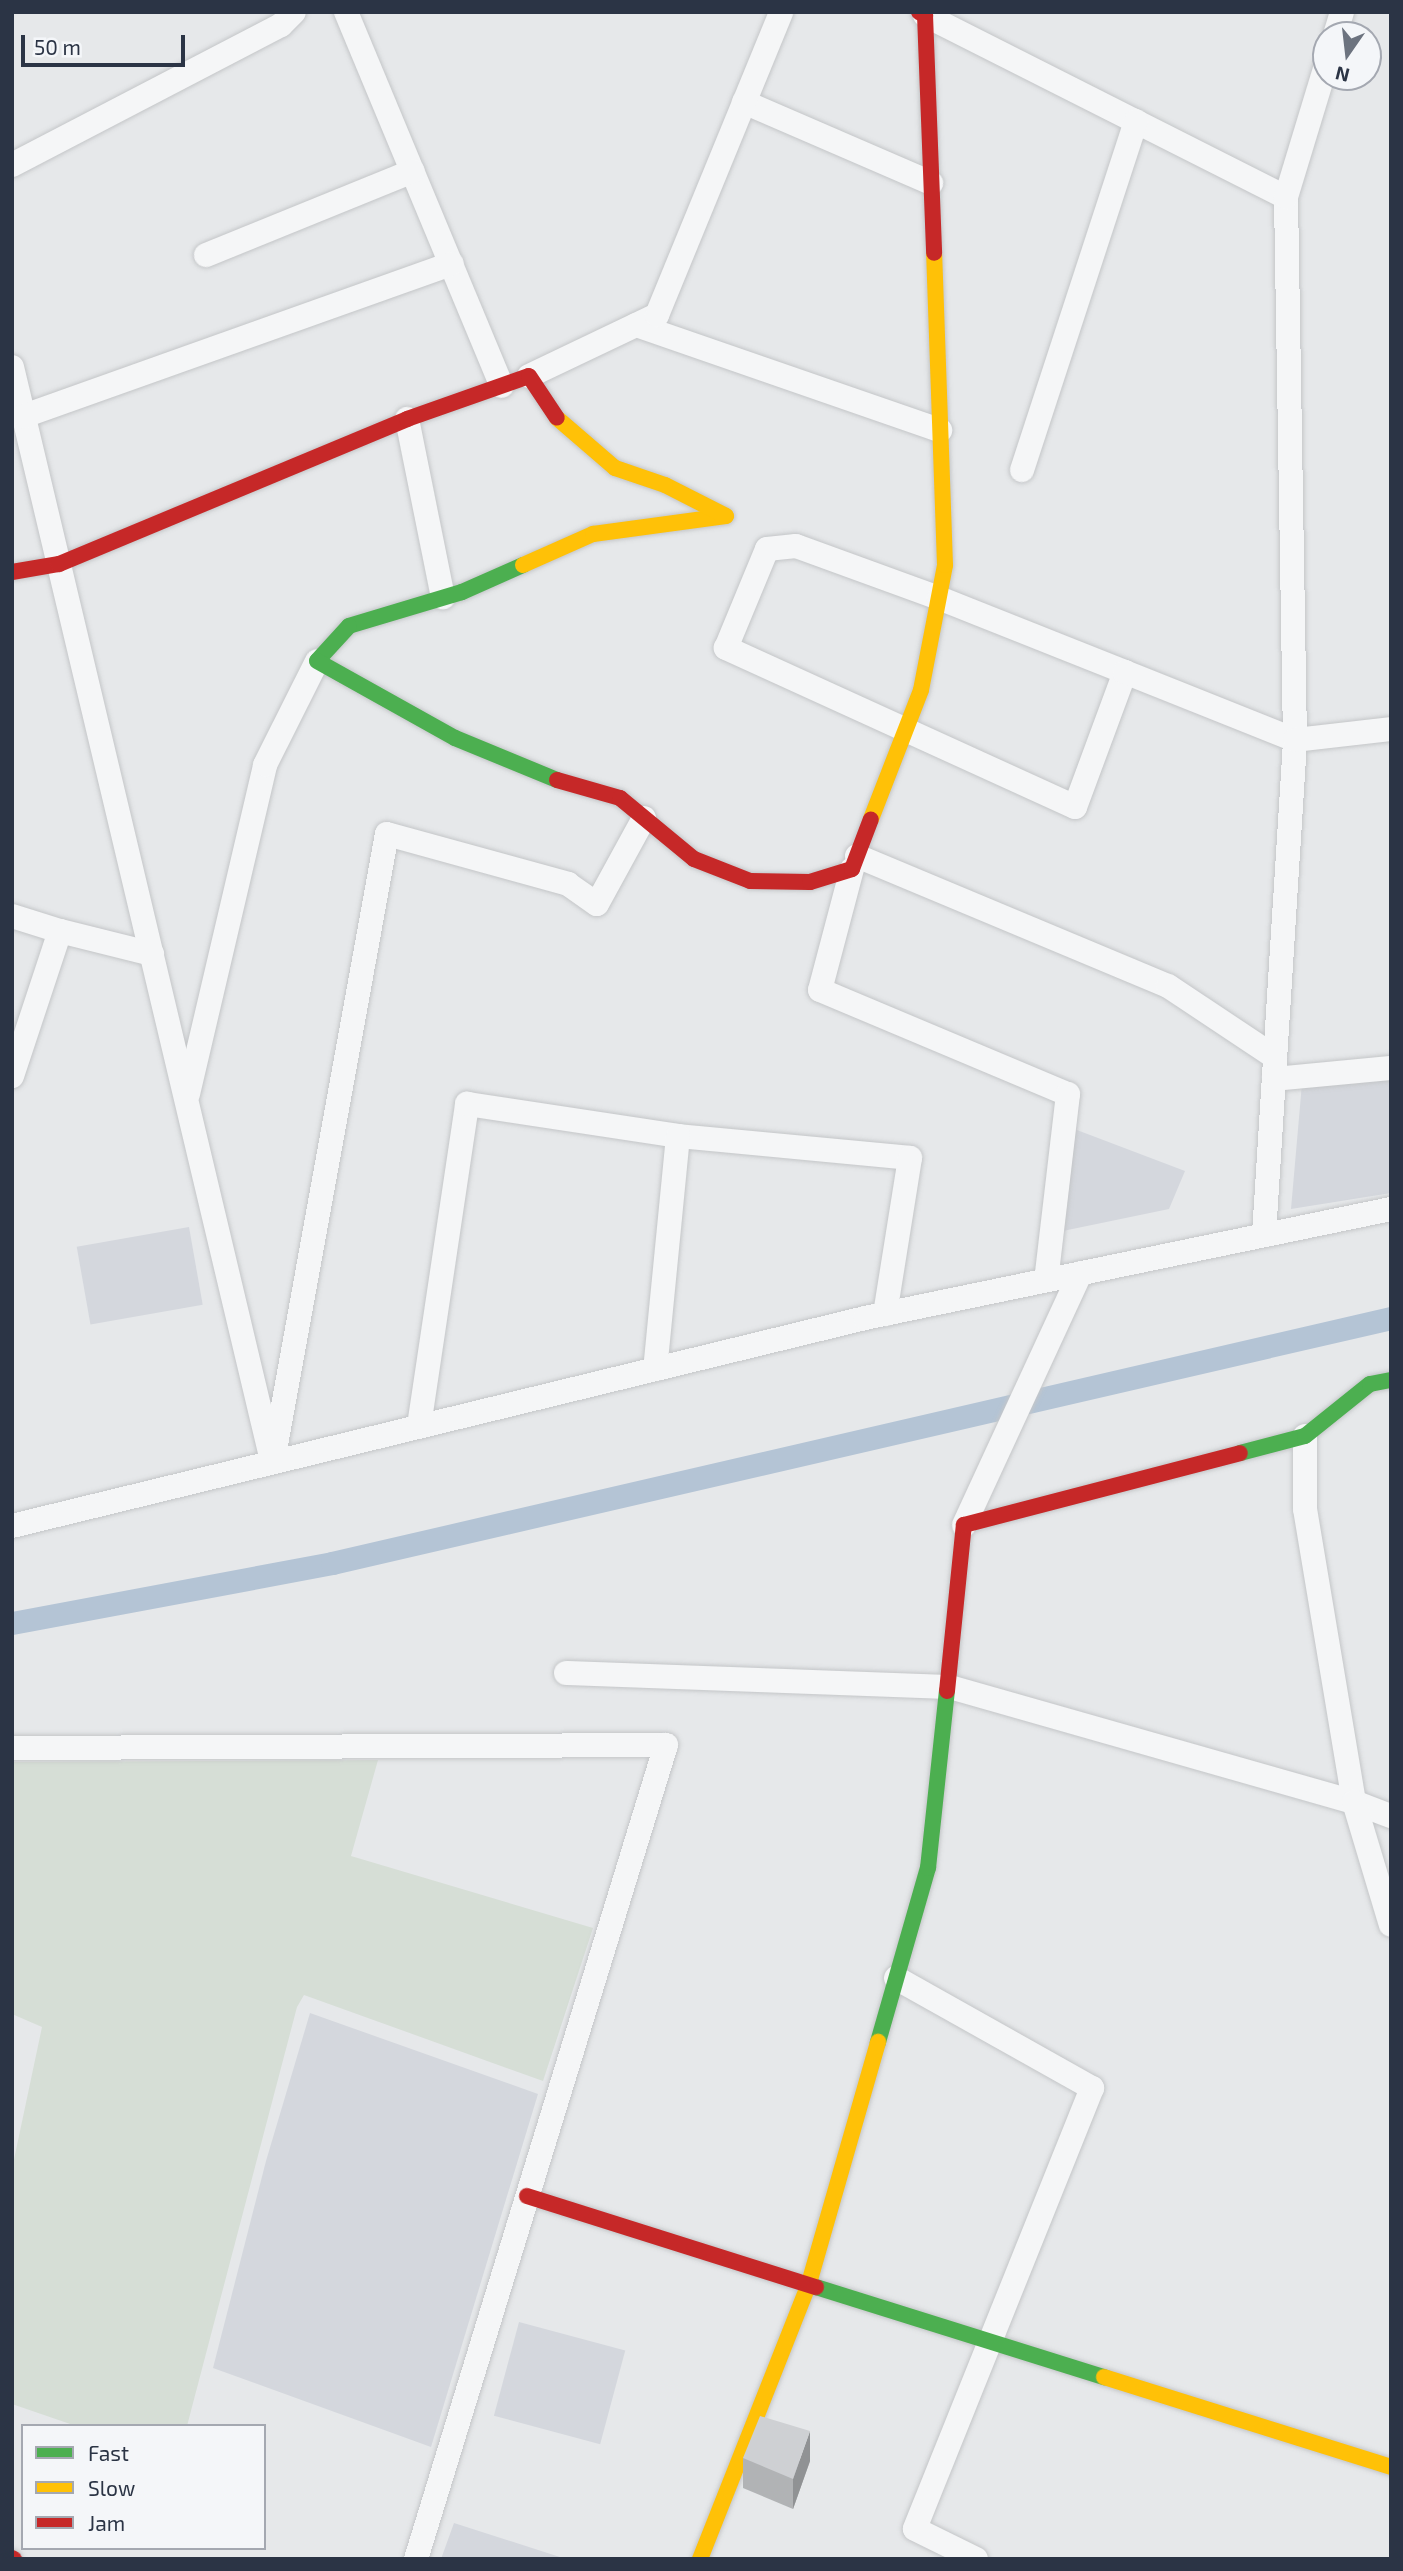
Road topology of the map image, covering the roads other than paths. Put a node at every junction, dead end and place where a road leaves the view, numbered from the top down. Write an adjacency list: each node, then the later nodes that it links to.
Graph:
1 (294, 12): 9 (street)
2 (346, 12): 10 (street)
3 (781, 12): 7 (street)
4 (922, 14): 5 (street); 11 (street)
5 (950, 19): 8 (street)
6 (1318, 91): 12 (street)
7 (744, 102): 11 (street); 15 (street)
8 (1136, 121): 12 (street); 22 (street)
9 (12, 165)
10 (412, 172): 13 (street); 14 (street)
11 (931, 183): 21 (street)
12 (1286, 197): 31 (street)
13 (206, 255)
14 (452, 264): 18 (street); 19 (street)
15 (636, 325): 17 (street); 21 (street)
16 (12, 367): 19 (street)
17 (529, 376): 18 (street); 25 (street)
18 (502, 386): 20 (street)
19 (24, 416): 23 (street)
20 (407, 419): 23 (street); 25 (street)
21 (940, 430): 26 (street)
22 (1022, 470)
23 (59, 564): 24 (street); 36 (street)
24 (12, 572)
25 (443, 597): 27 (street)
26 (939, 598): 28 (street); 30 (street); 30 (street)
27 (317, 661): 32 (street); 40 (street)
28 (1125, 672): 30 (street); 31 (street)
29 (1391, 729): 31 (street)
30 (905, 730): 33 (street)
31 (1295, 740): 37 (street)
32 (644, 818): 33 (street); 51 (street)
33 (854, 863): 37 (street); 45 (street)
34 (12, 916): 35 (street)
35 (60, 930): 36 (street); 39 (street)
36 (152, 954): 40 (street)
37 (1275, 1068): 38 (street); 43 (street)
38 (1391, 1068)
39 (12, 1076)
40 (186, 1100): 51 (street)
41 (678, 1136): 46 (street); 47 (street); 49 (street)
42 (1391, 1209): 43 (street)
43 (1264, 1235): 44 (street)
44 (1080, 1274): 45 (street); 52 (street)
45 (1046, 1280): 46 (street)
46 (885, 1314): 47 (street)
47 (655, 1369): 49 (street)
48 (1391, 1380): 50 (street)
49 (419, 1426): 51 (street)
50 (1305, 1436): 52 (street); 57 (street)
51 (272, 1461): 53 (street)
52 (964, 1525): 55 (street)
53 (12, 1526)
54 (565, 1672): 55 (street)
55 (950, 1687): 57 (street); 60 (street)
56 (12, 1748): 61 (street)
57 (1354, 1802): 58 (street); 59 (street)
58 (1391, 1816)
59 (1391, 1924)
60 (896, 1978): 62 (street); 63 (street)
61 (527, 2196): 62 (street); 65 (street)
62 (809, 2283): 63 (street); 66 (street)
63 (989, 2340): 64 (street); 67 (street)
64 (1391, 2467)
65 (416, 2559)
66 (700, 2559)
67 (976, 2559)

